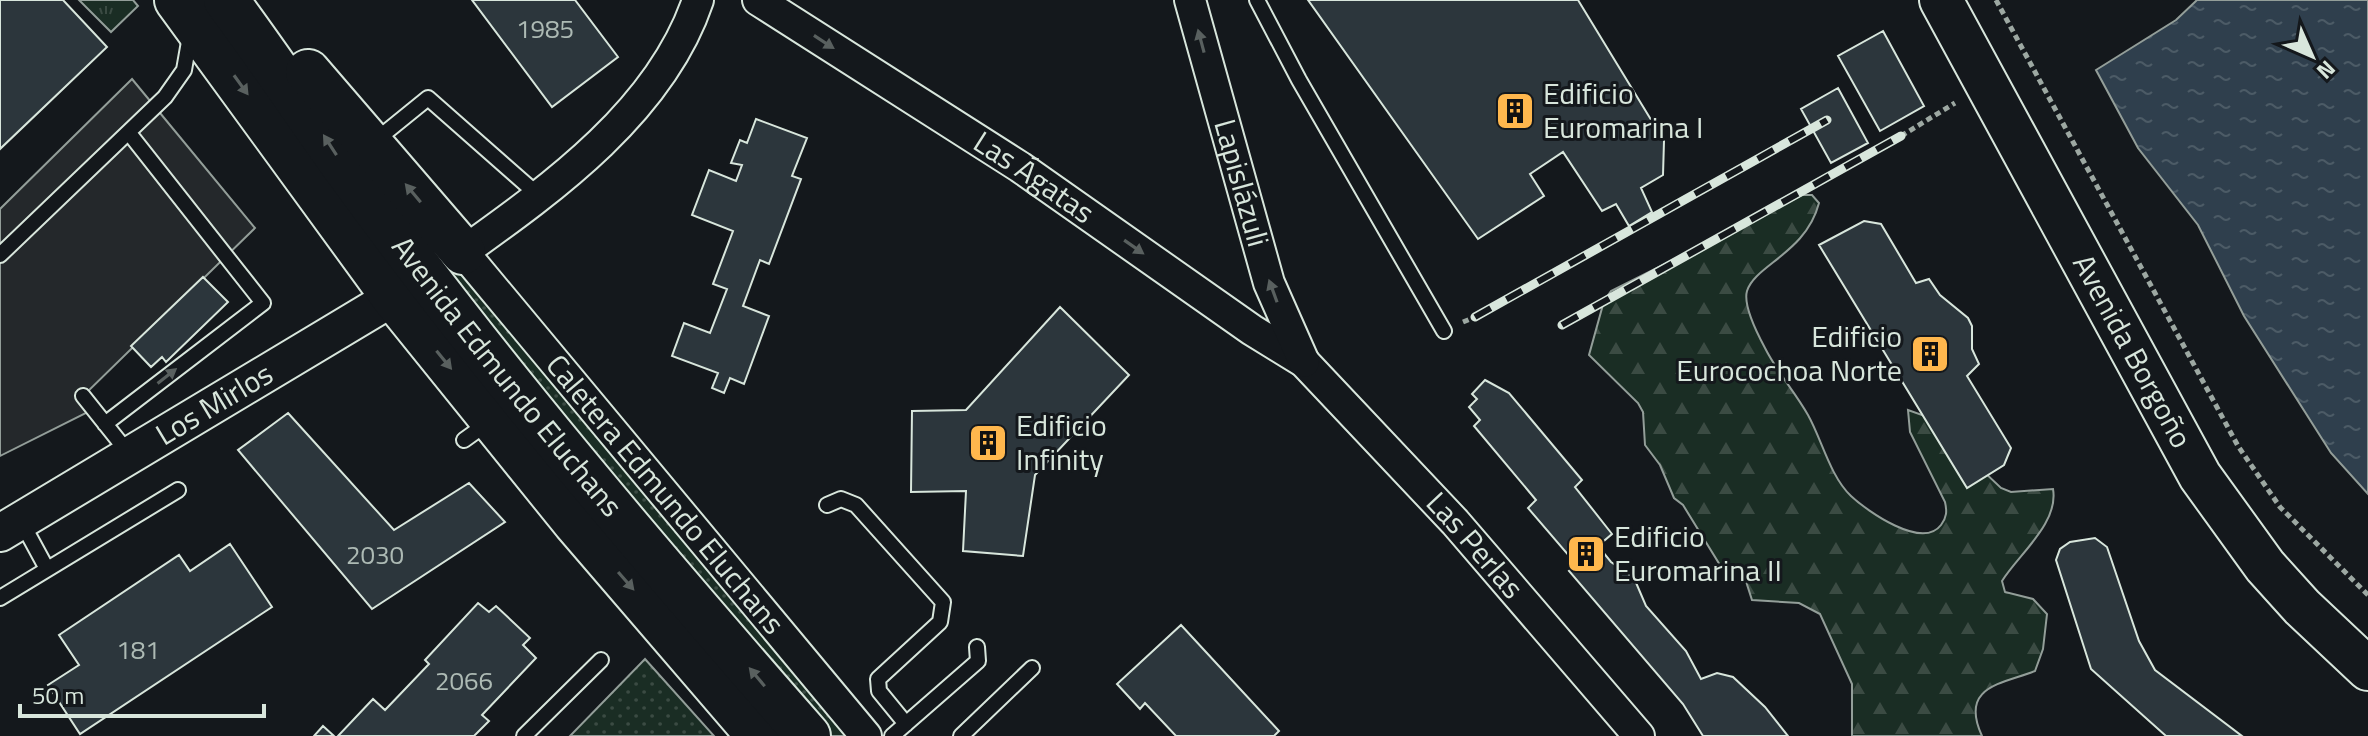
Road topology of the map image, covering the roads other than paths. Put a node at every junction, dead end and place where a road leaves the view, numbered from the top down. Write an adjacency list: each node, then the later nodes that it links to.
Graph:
1 (234, 0): 9 (main road)
2 (698, 0): 10 (street)
3 (758, 0): 14 (street, Las Ágatas, one-way to 14)
4 (1190, 0): 14 (street, Lapislázuli, one-way to 4)
5 (1257, 0): 13 (lane)
6 (1941, 0): 26 (main road, Avenida Borgoño)
7 (196, 4): 8 (lane); 12 (main road, Avenida Edmundo Eluchans)
8 (129, 133): 11 (lane); 16 (lane, one-way to 8)
9 (372, 143): 10 (lane); 12 (main road, one-way to 9)
10 (537, 194): 12 (street)
11 (0, 255)
12 (428, 276): 17 (street, Los Mirlos); 29 (main road, Avenida Edmundo Eluchans, one-way to 29); 30 (main road, Avenida Edmundo Eluchans, one-way to 12); 31 (street, Caletera Edmundo Eluchans)
13 (1444, 331)
14 (1304, 362): 34 (street, Las Perlas)
15 (83, 396): 16 (lane)
16 (105, 424): 17 (lane)
17 (131, 455): 20 (street, Los Mirlos)
18 (178, 490): 21 (lane)
19 (827, 505): 27 (lane)
20 (10, 527): 21 (lane)
21 (47, 569): 22 (lane)
22 (0, 598)
23 (977, 647): 27 (lane)
24 (601, 660): 28 (lane)
25 (1032, 668): 33 (lane)
26 (2368, 669)
27 (906, 724): 32 (lane)
28 (524, 736)
29 (759, 736)
30 (808, 736)
31 (866, 736)
32 (892, 736)
33 (961, 736)
34 (1639, 736)

